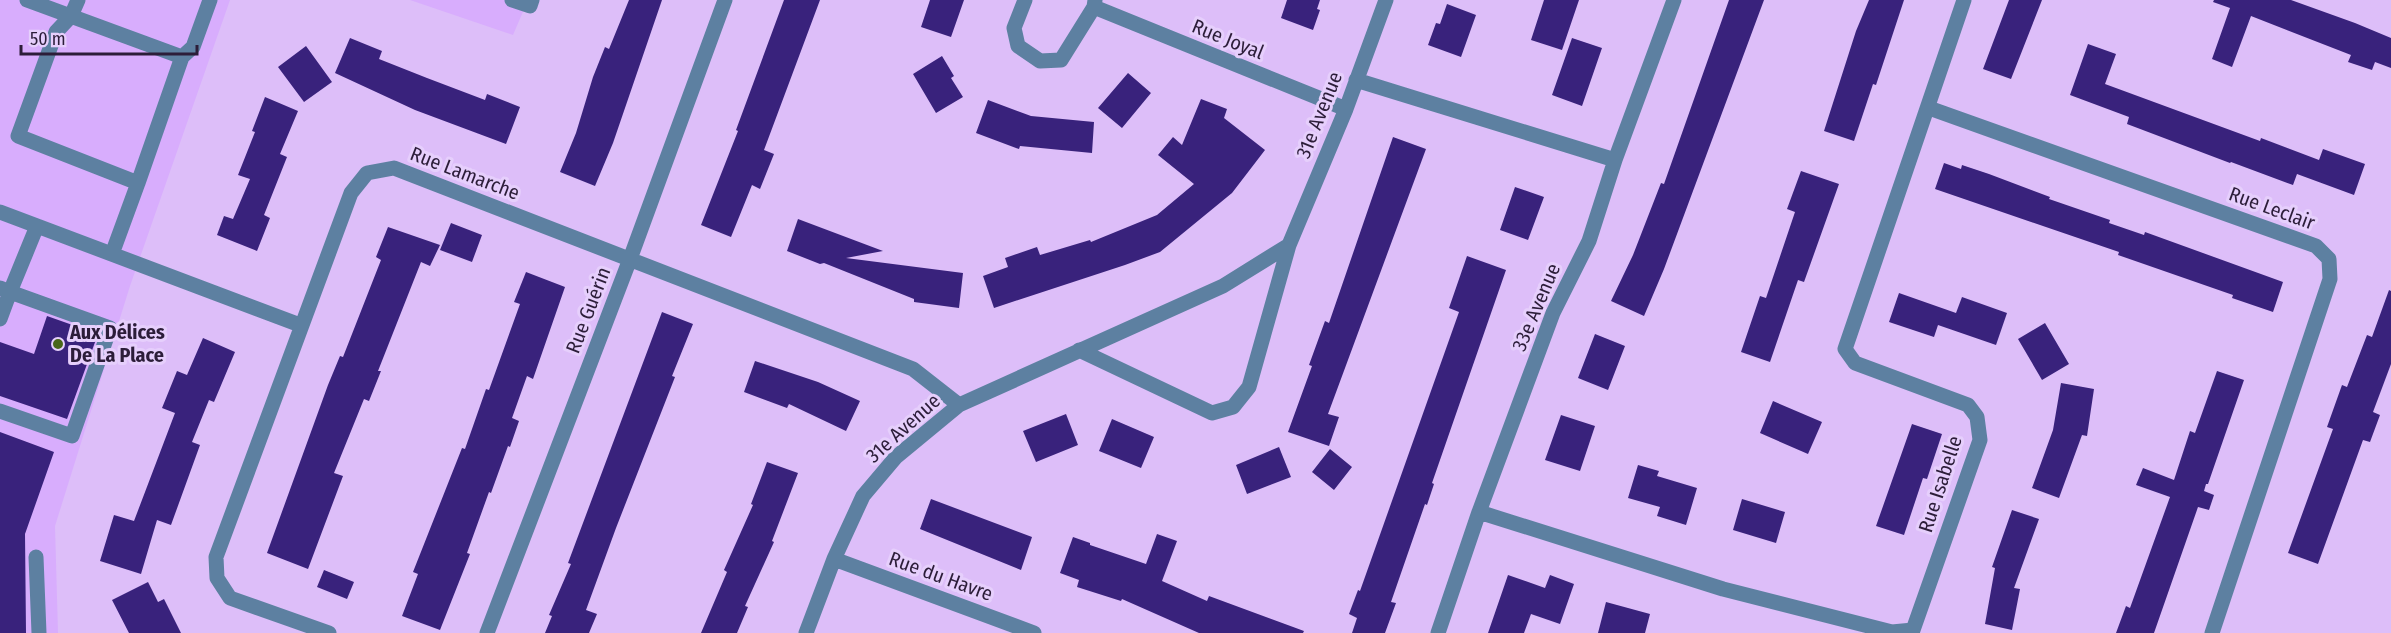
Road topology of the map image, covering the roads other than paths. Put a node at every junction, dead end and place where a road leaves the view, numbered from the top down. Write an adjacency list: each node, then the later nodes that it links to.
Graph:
1 (27, 0): 12 (street)
2 (78, 0): 12 (street)
3 (210, 0): 13 (street)
4 (512, 0): 5 (street)
5 (532, 0)
6 (725, 0): 23 (street, Rue Guérin)
7 (1025, 0): 11 (street, Rue Joyal)
8 (1386, 0): 14 (street, 31e Avenue)
9 (1674, 0): 17 (street, 33e Avenue)
10 (1964, 0): 15 (street, Rue Isabelle)
11 (1094, 4): 16 (street, Rue Joyal)
12 (71, 16): 13 (street); 18 (street)
13 (182, 57): 18 (street)
14 (1356, 81): 16 (street, 31e Avenue); 17 (street)
15 (1929, 108): 30 (street, Rue Isabelle); 39 (street, Rue Leclair)
16 (1346, 109): 21 (street, 31e Avenue)
17 (1615, 160): 30 (street, 33e Avenue)
18 (138, 183): 22 (street)
19 (0, 212): 20 (street)
20 (37, 225): 22 (street); 24 (street)
21 (1289, 245): 27 (street, 31e Avenue); 27 (street, 31e Avenue)
22 (112, 254): 26 (street)
23 (630, 259): 26 (street, Rue Lamarche); 28 (street, Rue Lamarche); 35 (street, Rue Guérin)
24 (5, 290): 25 (street); 29 (street)
25 (0, 319)
26 (300, 325): 34 (street)
27 (1079, 350): 28 (street, 31e Avenue)
28 (959, 405): 32 (street, 31e Avenue)
29 (0, 411)
30 (1479, 512): 38 (street, 33e Avenue)
31 (36, 557): 33 (street)
32 (834, 559): 36 (street, 31e Avenue); 37 (street, Rue du Havre)
33 (39, 633)
34 (329, 633)
35 (487, 633)
36 (806, 633)
37 (1034, 633)
38 (1438, 633)
39 (2211, 633)

